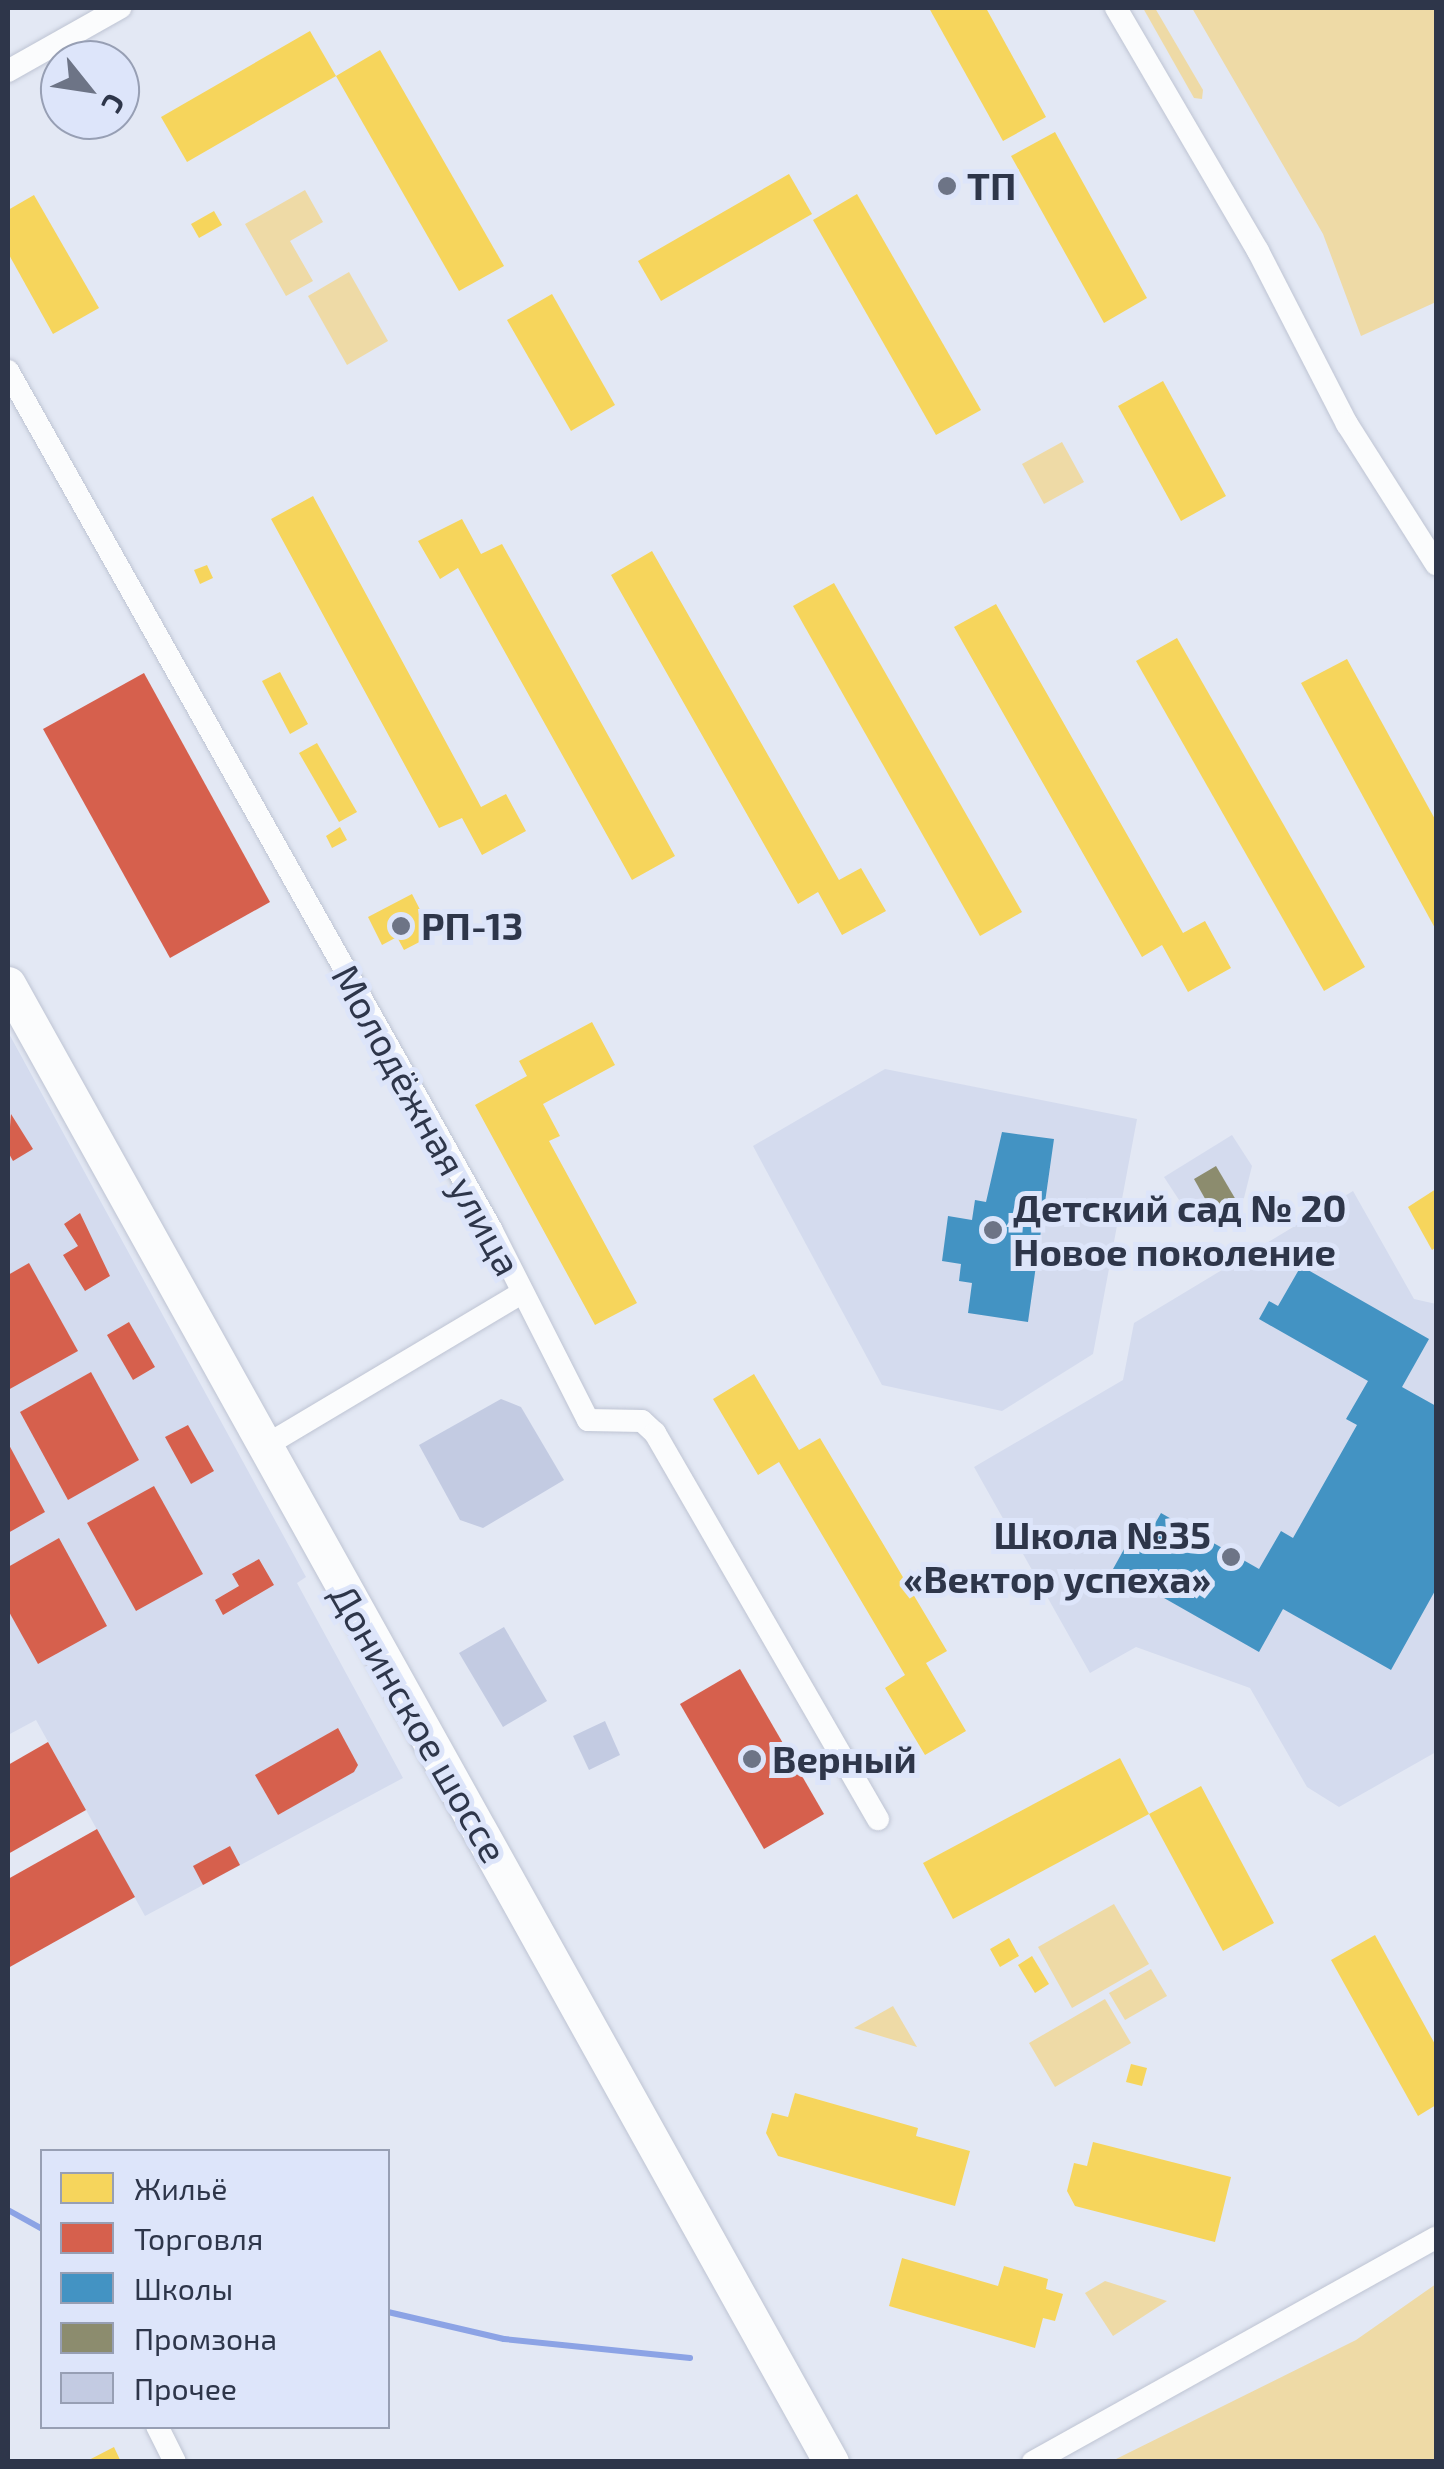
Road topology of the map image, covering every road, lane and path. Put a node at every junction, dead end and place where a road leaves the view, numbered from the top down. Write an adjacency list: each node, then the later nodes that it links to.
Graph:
1 (120, 8): 3 (street)
2 (1116, 8): 5 (street)
3 (8, 70)
4 (8, 372): 7 (street, Молодёжная улица)
5 (1436, 564)
6 (8, 984): 8 (main road, Донинское шоссе)
7 (523, 1292): 8 (street); 9 (street, Молодёжная улица)
8 (265, 1446): 13 (main road, Донинское шоссе)
9 (878, 1819)
10 (1436, 2238): 14 (street)
11 (159, 2429): 12 (street)
12 (175, 2462)
13 (831, 2462)
14 (1033, 2462)

